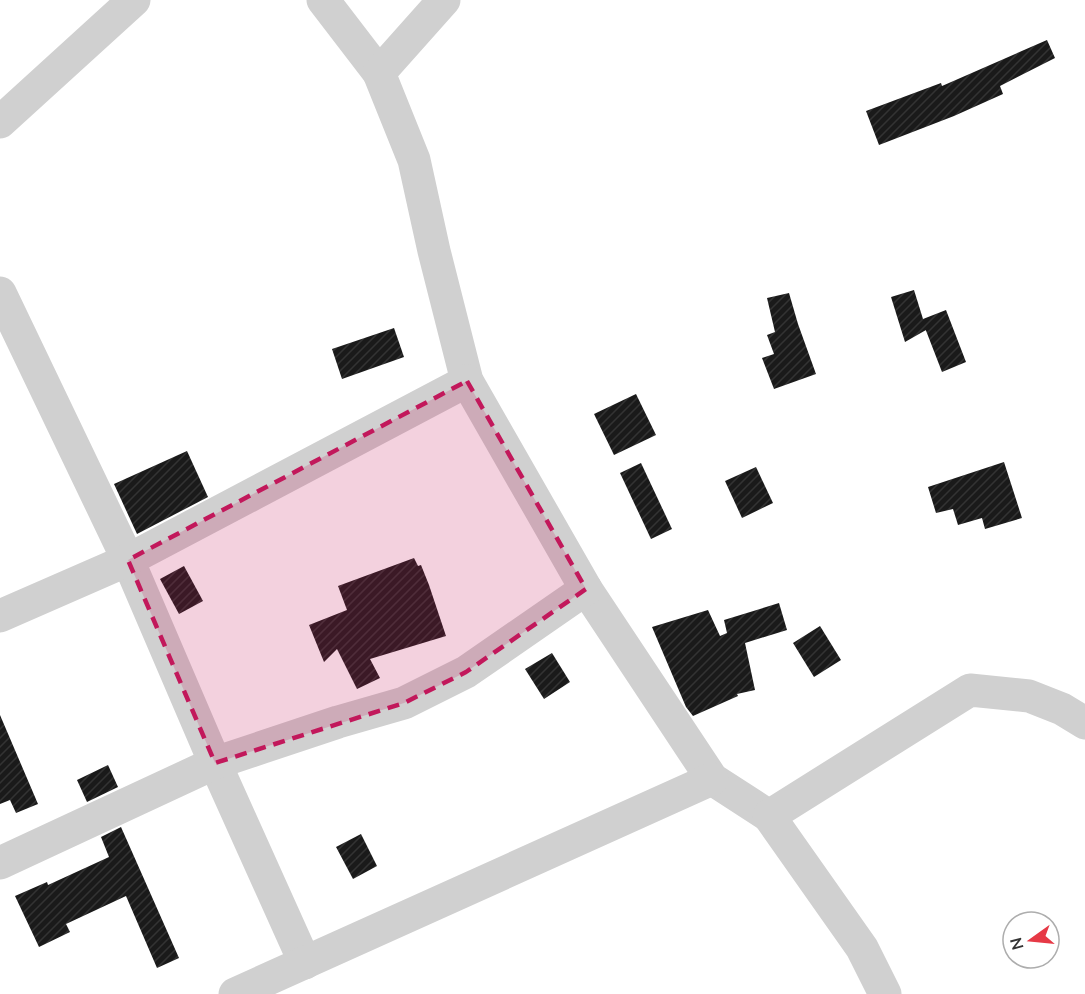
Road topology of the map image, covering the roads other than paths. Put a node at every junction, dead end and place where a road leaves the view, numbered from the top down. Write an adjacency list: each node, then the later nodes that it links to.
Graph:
1 (134, 0): 5 (street)
2 (323, 0): 4 (street)
3 (444, 0): 4 (street)
4 (379, 73): 7 (street)
5 (0, 122)
6 (2, 302): 8 (street)
7 (467, 381): 8 (street); 9 (street)
8 (128, 560): 10 (street); 12 (street)
9 (586, 589): 12 (street); 13 (street)
10 (0, 616)
11 (1085, 723): 14 (street)
12 (215, 763): 15 (street); 16 (street)
13 (712, 779): 14 (street); 16 (street)
14 (769, 816): 18 (street)
15 (0, 862)
16 (304, 963): 17 (street)
17 (235, 994)
18 (885, 994)

